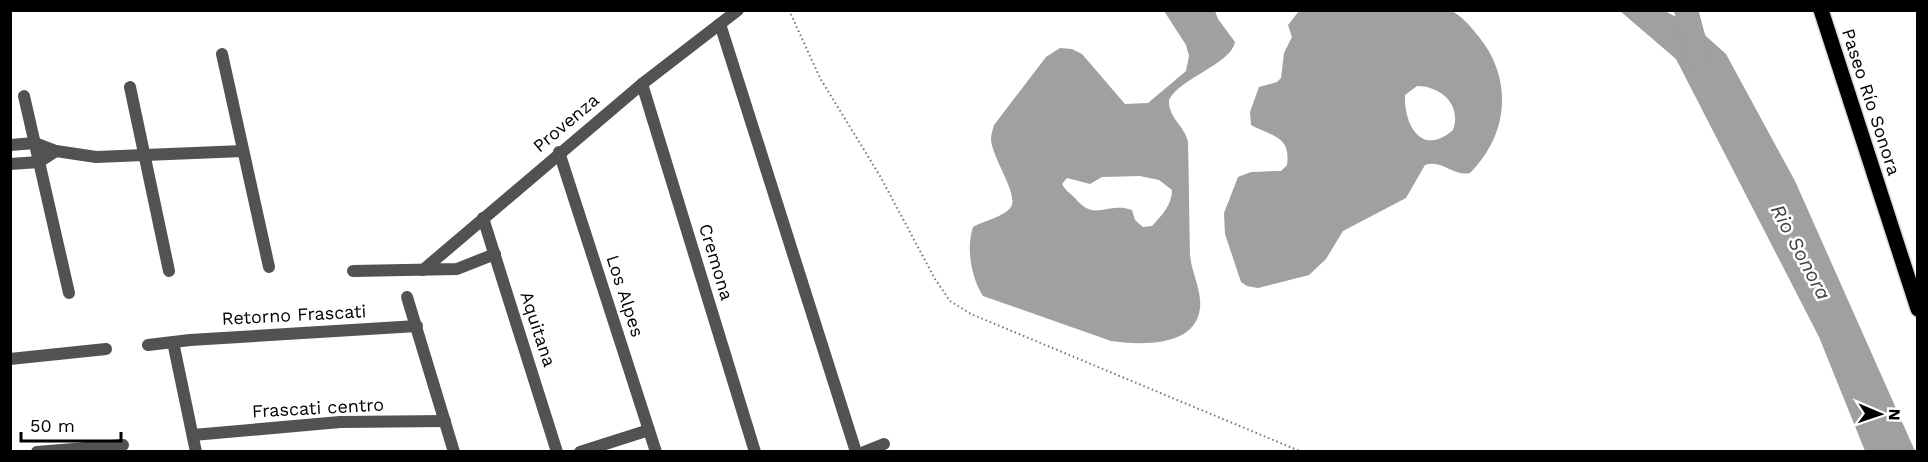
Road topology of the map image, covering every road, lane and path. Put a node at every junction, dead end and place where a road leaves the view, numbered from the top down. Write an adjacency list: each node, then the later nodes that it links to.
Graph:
1 (738, 10): 4 (street, Provenza)
2 (789, 10): 45 (path)
3 (1821, 10): 25 (main road, Paseo Río Sonora)
4 (720, 24): 6 (street, Provenza); 43 (street)
5 (222, 54): 12 (street)
6 (642, 84): 13 (street, Provenza); 42 (street, Cremona)
7 (130, 87): 14 (street)
8 (24, 96): 9 (street)
9 (35, 143): 10 (street); 11 (street); 15 (street)
10 (10, 145)
11 (56, 151): 14 (street); 15 (street)
12 (243, 152): 14 (street); 19 (street)
13 (559, 152): 17 (street, Provenza); 32 (street, Los Alpes)
14 (144, 157): 21 (street)
15 (39, 162): 16 (street); 23 (street)
16 (10, 164)
17 (483, 218): 18 (street, Aquitana); 20 (street, Provenza)
18 (495, 254): 20 (street); 39 (street, Aquitana)
19 (269, 267)
20 (423, 270): 22 (street)
21 (169, 271)
22 (353, 271)
23 (69, 293)
24 (407, 297): 26 (street)
25 (1917, 309)
26 (417, 326): 27 (street, Retorno Frascati); 31 (street)
27 (173, 342): 28 (street, Retorno Frascati); 33 (street)
28 (148, 345)
29 (106, 349): 30 (street)
30 (10, 359)
31 (445, 421): 33 (street, Frascati centro); 38 (street)
32 (649, 430): 40 (street); 41 (street, Los Alpes)
33 (193, 435): 37 (street)
34 (884, 444): 44 (street)
35 (123, 445): 36 (street)
36 (37, 452)
37 (196, 452)
38 (454, 452)
39 (557, 452)
40 (580, 452)
41 (656, 452)
42 (755, 452)
43 (855, 452)
44 (864, 452)
45 (1302, 452)

